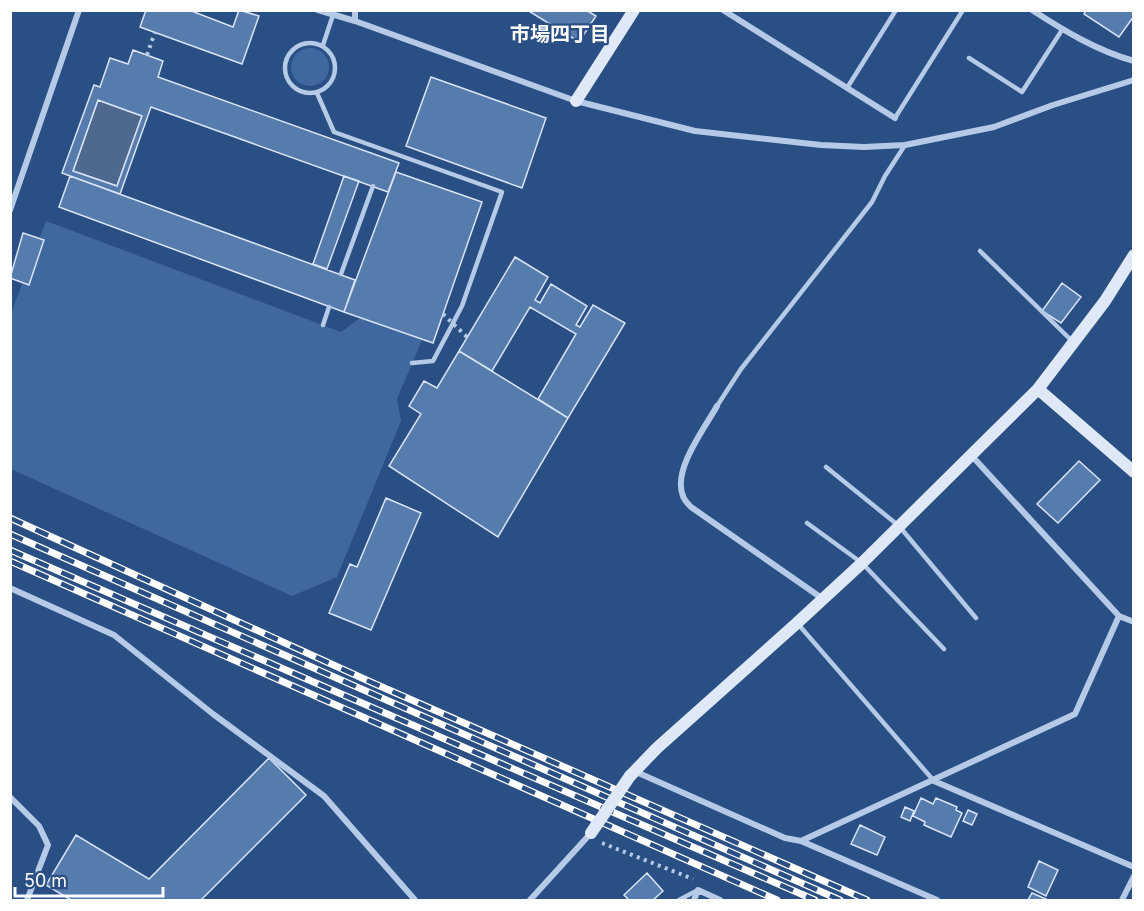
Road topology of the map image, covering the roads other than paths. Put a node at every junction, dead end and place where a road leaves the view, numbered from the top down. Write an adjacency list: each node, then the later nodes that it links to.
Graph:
1 (79, 10): 24 (street)
2 (318, 10): 9 (street)
3 (355, 10): 10 (street)
4 (634, 10): 18 (street)
5 (723, 10): 16 (street)
6 (896, 10): 16 (lane)
7 (963, 10): 19 (lane)
8 (1032, 10): 11 (street)
9 (333, 15): 10 (street); 12 (lane)
10 (355, 21): 18 (street)
11 (1062, 30): 13 (lane); 14 (street)
12 (323, 45): 17 (lane); 17 (lane)
13 (969, 58)
14 (1134, 61)
15 (1134, 80): 20 (street)
16 (847, 88): 19 (street)
17 (317, 93): 21 (lane)
18 (576, 101): 20 (street)
19 (895, 118)
20 (904, 145): 33 (lane)
21 (386, 150): 22 (lane); 31 (lane)
22 (382, 157)
23 (373, 186): 27 (lane)
24 (10, 210)
25 (980, 251): 30 (lane)
26 (1134, 255): 30 (street)
27 (341, 274)
28 (329, 307): 29 (lane)
29 (323, 325)
30 (1074, 343): 32 (street)
31 (412, 363)
32 (1038, 389): 34 (street); 36 (street)
33 (717, 406): 41 (street)
34 (971, 455): 38 (street); 42 (street)
35 (826, 467): 38 (lane)
36 (1134, 472)
37 (807, 523): 39 (lane)
38 (899, 526): 39 (street); 43 (lane)
39 (862, 563): 41 (street); 46 (lane)
40 (10, 588): 56 (street)
41 (823, 599): 45 (street)
42 (1119, 616): 44 (street); 48 (street)
43 (976, 618)
44 (1134, 622)
45 (797, 623): 47 (street); 48 (lane)
46 (945, 649)
47 (632, 774): 50 (street, bridge); 51 (street)
48 (934, 781): 51 (street); 52 (street)
49 (10, 797): 55 (street)
50 (589, 835): 57 (street)
51 (801, 841): 61 (street)
52 (1134, 867)
53 (1134, 876): 62 (street)
54 (698, 890): 58 (lane); 59 (street); 60 (street)
55 (27, 900)
56 (415, 900)
57 (530, 900)
58 (679, 900)
59 (694, 900)
60 (720, 900)
61 (937, 900)
62 (1122, 900)

